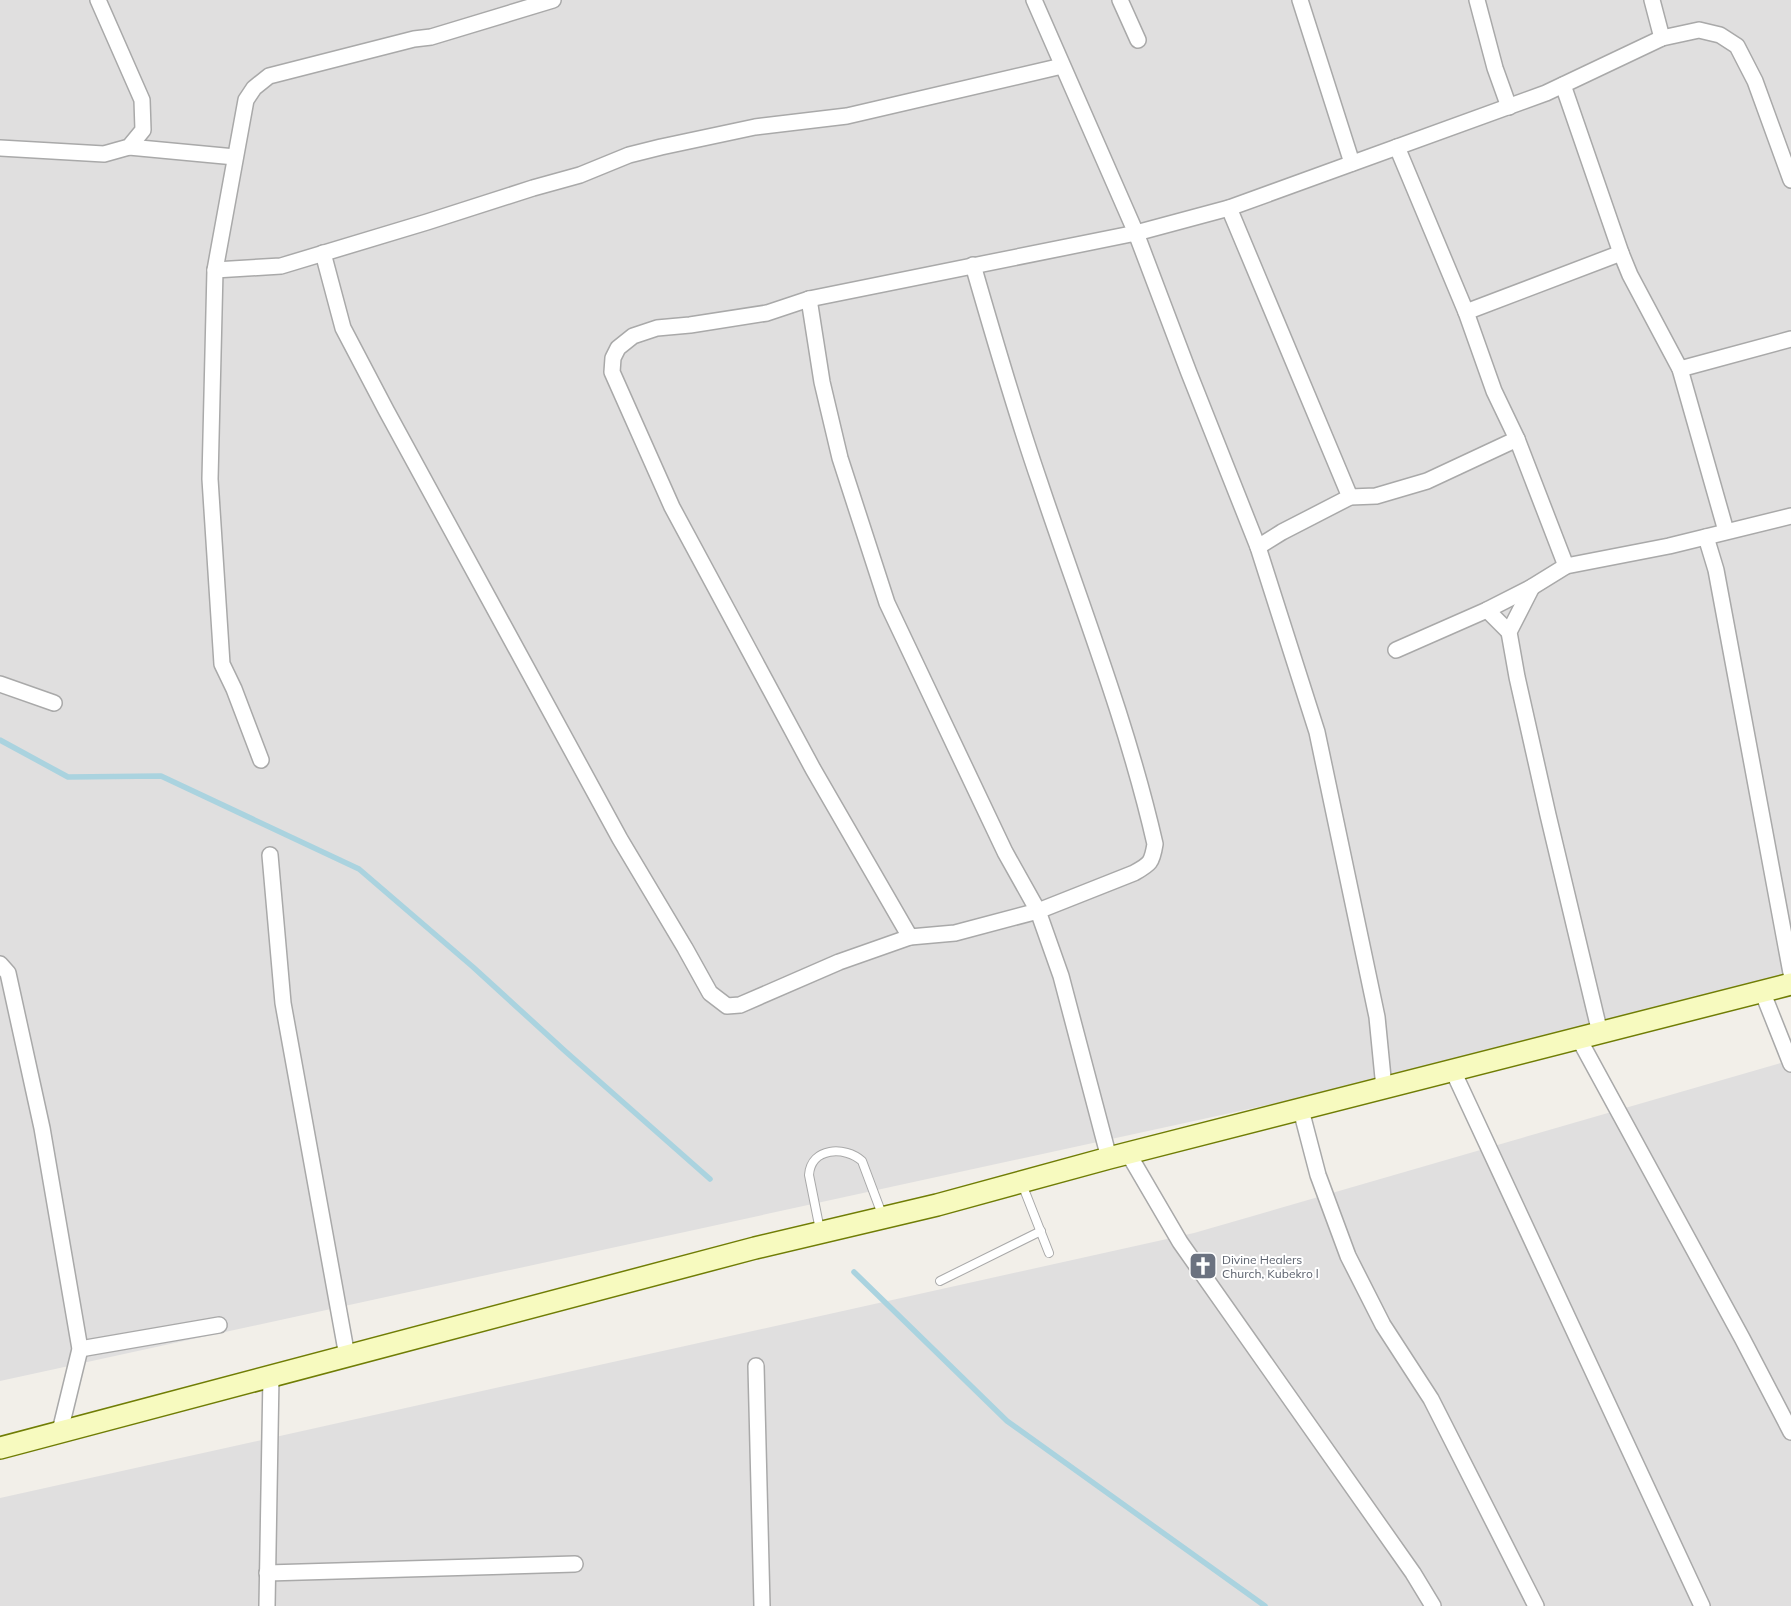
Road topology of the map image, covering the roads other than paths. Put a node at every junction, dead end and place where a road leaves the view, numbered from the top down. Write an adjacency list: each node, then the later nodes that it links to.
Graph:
1 (98, 0): 15 (street)
2 (552, 0): 16 (street)
3 (1034, 0): 10 (street)
4 (1120, 0): 9 (street)
5 (1300, 0): 17 (street)
6 (1477, 0): 12 (street)
7 (1652, 0): 8 (street)
8 (1662, 38): 11 (street); 18 (street)
9 (1138, 40)
10 (1062, 66): 20 (street); 21 (street)
11 (1563, 85): 12 (street); 22 (street)
12 (1508, 107): 13 (street)
13 (1397, 147): 17 (street); 26 (street)
14 (0, 148): 15 (street)
15 (129, 148): 16 (street)
16 (235, 157): 24 (street)
17 (1352, 163): 19 (street)
18 (1791, 180)
19 (1229, 208): 20 (street); 30 (street)
20 (1136, 233): 23 (street); 34 (street)
21 (323, 253): 24 (street); 45 (street)
22 (1621, 253): 26 (street); 28 (street)
23 (973, 265): 25 (street); 44 (street)
24 (215, 270): 42 (street)
25 (809, 300): 44 (street); 45 (street)
26 (1466, 312): 29 (street)
27 (1791, 339): 28 (street)
28 (1680, 369): 32 (street)
29 (1517, 439): 30 (street); 35 (street)
30 (1350, 496): 34 (street)
31 (1791, 516): 32 (street)
32 (1726, 531): 33 (street)
33 (1706, 537): 35 (street); 47 (street)
34 (1258, 547): 54 (street)
35 (1566, 566): 36 (street)
36 (1532, 587): 37 (street); 38 (street)
37 (1487, 610): 38 (street); 39 (street)
38 (1509, 632): 50 (street)
39 (1396, 650)
40 (0, 684): 41 (street)
41 (54, 703)
42 (261, 760)
43 (270, 855): 65 (street)
44 (1038, 911): 45 (street); 56 (street)
45 (910, 937)
46 (0, 964): 64 (street)
47 (1791, 973)
48 (1791, 984): 49 (main road)
49 (1762, 991): 50 (main road); 52 (street)
50 (1600, 1033): 51 (main road)
51 (1579, 1039): 53 (main road); 69 (street)
52 (1791, 1064)
53 (1452, 1071): 54 (main road); 77 (street)
54 (1384, 1088): 55 (main road)
55 (1301, 1110): 56 (main road); 76 (street)
56 (1118, 1156): 57 (main road); 75 (street)
57 (1021, 1182): 58 (main road); 59 (lane)
58 (883, 1217): 60 (main road); 60 (lane)
59 (1041, 1231): 61 (lane); 62 (lane)
60 (820, 1232): 65 (main road)
61 (1049, 1253)
62 (940, 1281)
63 (219, 1325): 64 (street)
64 (80, 1349): 68 (street)
65 (347, 1356): 67 (main road)
66 (756, 1366): 74 (street)
67 (271, 1376): 68 (main road); 72 (street)
68 (60, 1431): 70 (main road)
69 (1791, 1432)
70 (0, 1448)
71 (575, 1564): 72 (street)
72 (267, 1573): 73 (street)
73 (267, 1606)
74 (762, 1606)
75 (1433, 1606)
76 (1536, 1606)
77 (1702, 1606)

